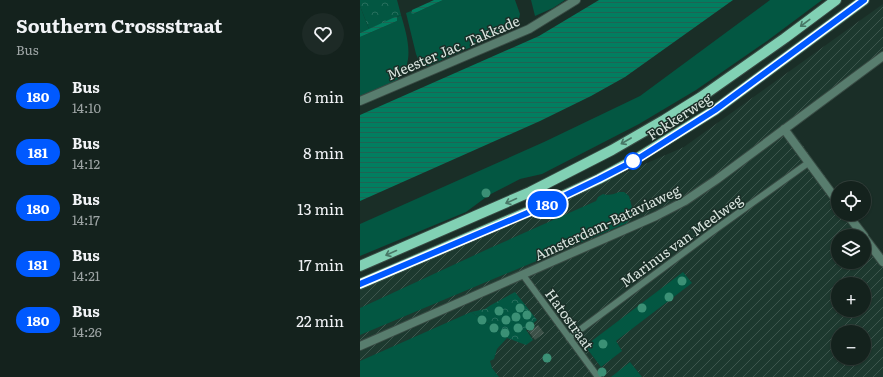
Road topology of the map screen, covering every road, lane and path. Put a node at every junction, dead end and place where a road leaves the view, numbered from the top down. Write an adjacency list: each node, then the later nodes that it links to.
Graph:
1 (576, 0): 5 (street, Meester Jac. Takkade)
2 (836, 0): 13 (main road, Fokkerweg, one-way to 13)
3 (864, 0): 15 (main road, Fokkerweg)
4 (883, 56): 6 (street, Amsterdam-Bataviaweg)
5 (360, 101)
6 (784, 129): 7 (street); 14 (street, Amsterdam-Bataviaweg)
7 (808, 163): 8 (street); 16 (lane, Marinus van Meelweg)
8 (831, 193)
9 (852, 221): 10 (street)
10 (859, 229)
11 (871, 246): 12 (street)
12 (883, 262)
13 (360, 266)
14 (523, 275): 16 (lane, Hatostraat); 17 (street, Amsterdam-Bataviaweg)
15 (360, 284)
16 (569, 338): 18 (lane, Hatostraat)
17 (360, 346)
18 (598, 377)

